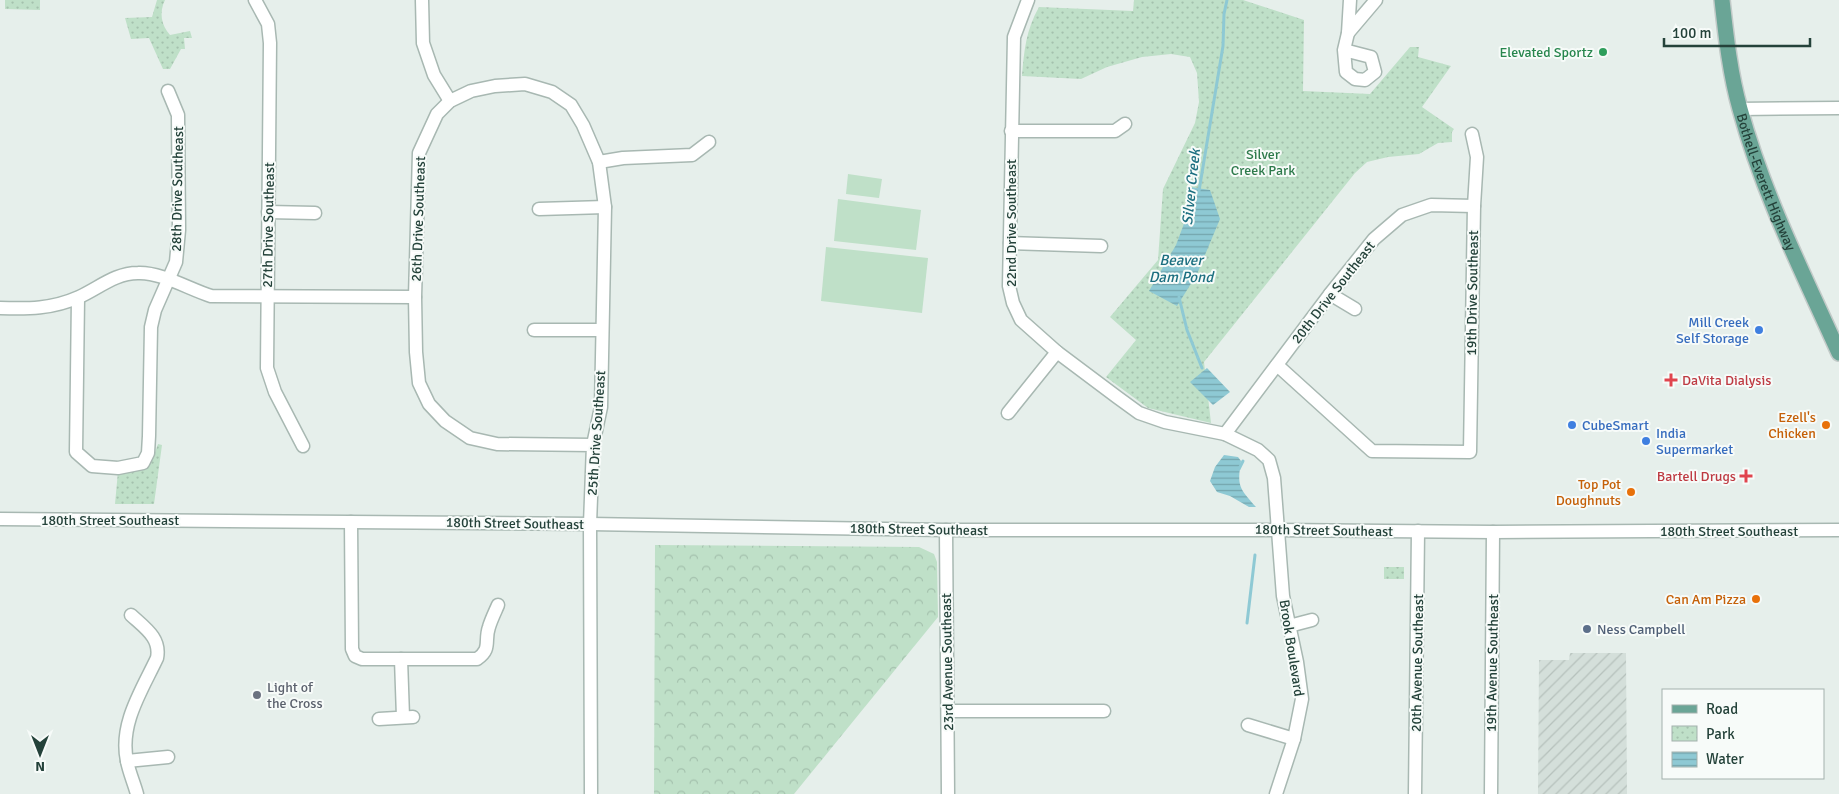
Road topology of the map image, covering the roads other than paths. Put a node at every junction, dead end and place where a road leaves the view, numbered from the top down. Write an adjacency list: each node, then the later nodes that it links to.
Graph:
1 (255, 0): 21 (street, 27th Drive Southeast)
2 (422, 0): 10 (street)
3 (1028, 0): 14 (street, 22nd Drive Southeast)
4 (1350, 0): 7 (street)
5 (1376, 0): 7 (street)
6 (1722, 0): 12 (main road, Bothell-Everett Highway)
7 (1348, 33): 8 (street)
8 (1344, 50)
9 (168, 91): 25 (street, 28th Drive Southeast)
10 (450, 101): 17 (street, 25th Drive Southeast); 28 (street, 26th Drive Southeast)
11 (1839, 108): 12 (street)
12 (1739, 109): 35 (main road, Bothell-Everett Highway)
13 (1125, 124): 14 (street)
14 (1011, 131): 23 (street, 22nd Drive Southeast)
15 (1472, 134): 18 (street, 19th Drive Southeast)
16 (709, 142): 17 (street)
17 (599, 162): 19 (street, 25th Drive Southeast)
18 (1474, 206): 26 (street, 20th Drive Southeast); 36 (street, 19th Drive Southeast)
19 (605, 208): 20 (street); 33 (street, 25th Drive Southeast)
20 (539, 209)
21 (268, 212): 22 (street); 27 (street, 27th Drive Southeast)
22 (315, 212)
23 (1010, 243): 24 (street); 34 (street, 22nd Drive Southeast)
24 (1100, 246)
25 (169, 279): 27 (street); 29 (street); 29 (street, 28th Drive Southeast)
26 (1330, 294): 31 (street); 36 (street, 20th Drive Southeast)
27 (267, 296): 28 (street); 39 (street, 27th Drive Southeast)
28 (415, 297): 40 (street, 26th Drive Southeast)
29 (78, 298): 30 (street)
30 (0, 308)
31 (1355, 309)
32 (534, 330): 33 (street)
33 (602, 330): 40 (street, 25th Drive Southeast)
34 (1057, 352): 37 (street); 38 (street, 22nd Drive Southeast)
35 (1839, 353)
36 (1276, 365): 38 (street, 20th Drive Southeast)
37 (1008, 413)
38 (1226, 434): 45 (street, Brook Boulevard)
39 (303, 446)
40 (593, 446): 43 (street, 25th Drive Southeast)
41 (0, 519): 42 (street, 180th Street Southeast)
42 (351, 522): 43 (street, 180th Street Southeast); 53 (street)
43 (590, 524): 44 (street, 180th Street Southeast); 62 (street, 25th Drive Southeast)
44 (946, 530): 45 (street, 180th Street Southeast); 54 (street, 23rd Avenue Southeast)
45 (1277, 530): 47 (street, 180th Street Southeast); 52 (street, Brook Boulevard)
46 (1839, 530): 48 (street, 180th Street Southeast)
47 (1418, 531): 48 (street, 180th Street Southeast); 65 (street, 20th Avenue Southeast)
48 (1494, 532): 66 (street, 19th Avenue Southeast)
49 (498, 605): 53 (street)
50 (131, 615): 60 (street)
51 (1312, 620): 52 (street)
52 (1289, 626): 58 (street, Brook Boulevard)
53 (401, 659): 56 (street)
54 (948, 710): 55 (street); 63 (street, 23rd Avenue Southeast)
55 (1104, 711)
56 (379, 719)
57 (1248, 725): 58 (street)
58 (1294, 739): 64 (street, Brook Boulevard)
59 (168, 757): 60 (street)
60 (127, 761): 61 (street)
61 (137, 794)
62 (591, 794)
63 (948, 794)
64 (1276, 794)
65 (1415, 794)
66 (1491, 794)

